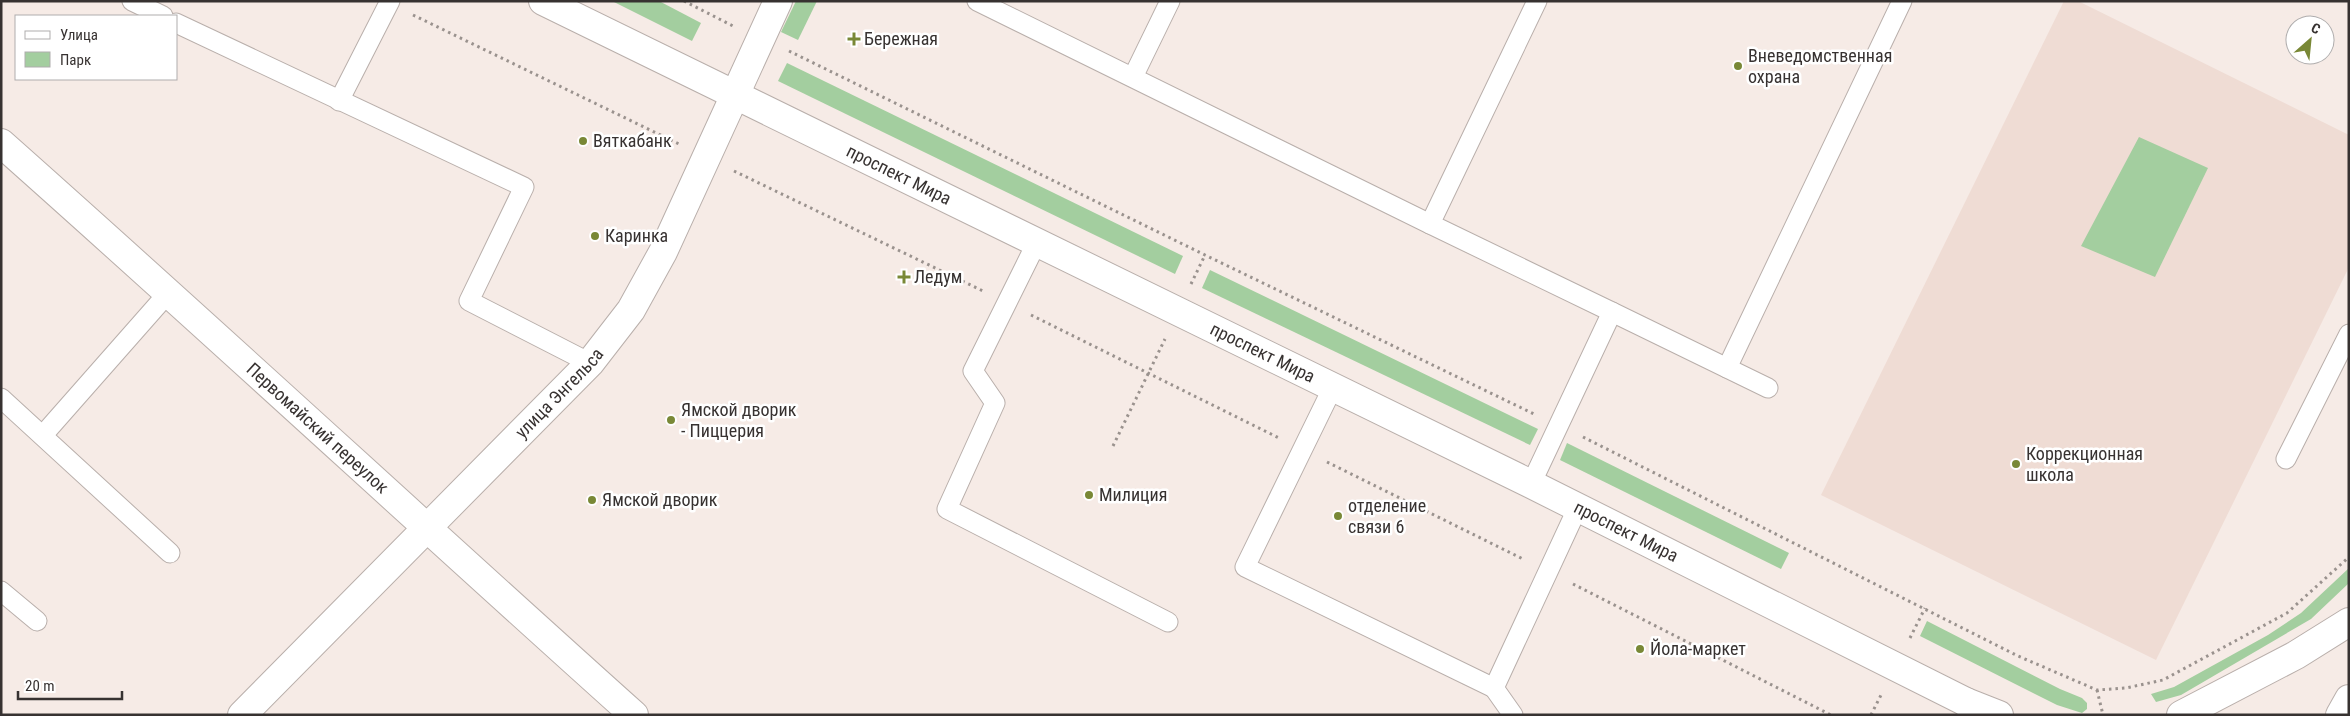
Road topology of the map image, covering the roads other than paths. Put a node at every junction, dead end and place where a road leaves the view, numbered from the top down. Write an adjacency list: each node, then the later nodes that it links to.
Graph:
1 (132, 1): 9 (lane)
2 (543, 1): 12 (street, проспект Мира)
3 (778, 1): 12 (street, улица Энгельса)
4 (1170, 1): 11 (lane)
5 (1537, 1): 15 (lane)
6 (1902, 1): 21 (lane)
7 (389, 2): 13 (lane)
8 (978, 2): 11 (lane)
9 (161, 15)
10 (178, 24): 13 (lane)
11 (1133, 77): 15 (lane)
12 (735, 95): 16 (street, проспект Мира); 20 (street, улица Энгельса)
13 (339, 101): 20 (lane)
14 (1, 143): 17 (street, Первомайский переулок)
15 (1430, 224): 18 (lane)
16 (1037, 242): 22 (street, проспект Мира); 33 (lane)
17 (169, 292): 25 (lane); 29 (street, Первомайский переулок)
18 (1612, 312): 21 (lane); 27 (lane)
19 (2349, 334): 26 (lane)
20 (590, 363): 29 (street, улица Энгельса)
21 (1727, 368): 23 (lane)
22 (1333, 387): 27 (street, проспект Мира); 35 (lane)
23 (1768, 388)
24 (1, 398): 25 (lane)
25 (43, 435): 30 (lane)
26 (2286, 459)
27 (1531, 484): 28 (street, проспект Мира)
28 (1578, 507): 35 (lane); 37 (street, проспект Мира)
29 (427, 529): 38 (street, улица Энгельса); 39 (street, Первомайский переулок)
30 (170, 553)
31 (1, 591): 32 (lane)
32 (37, 622)
33 (1168, 622)
34 (2349, 622): 42 (street)
35 (1494, 688): 40 (lane)
36 (2349, 699): 43 (street)
37 (1971, 708): 41 (street, проспект Мира)
38 (242, 715)
39 (634, 715)
40 (1513, 715)
41 (1998, 715)
42 (2181, 715)
43 (2340, 715)

